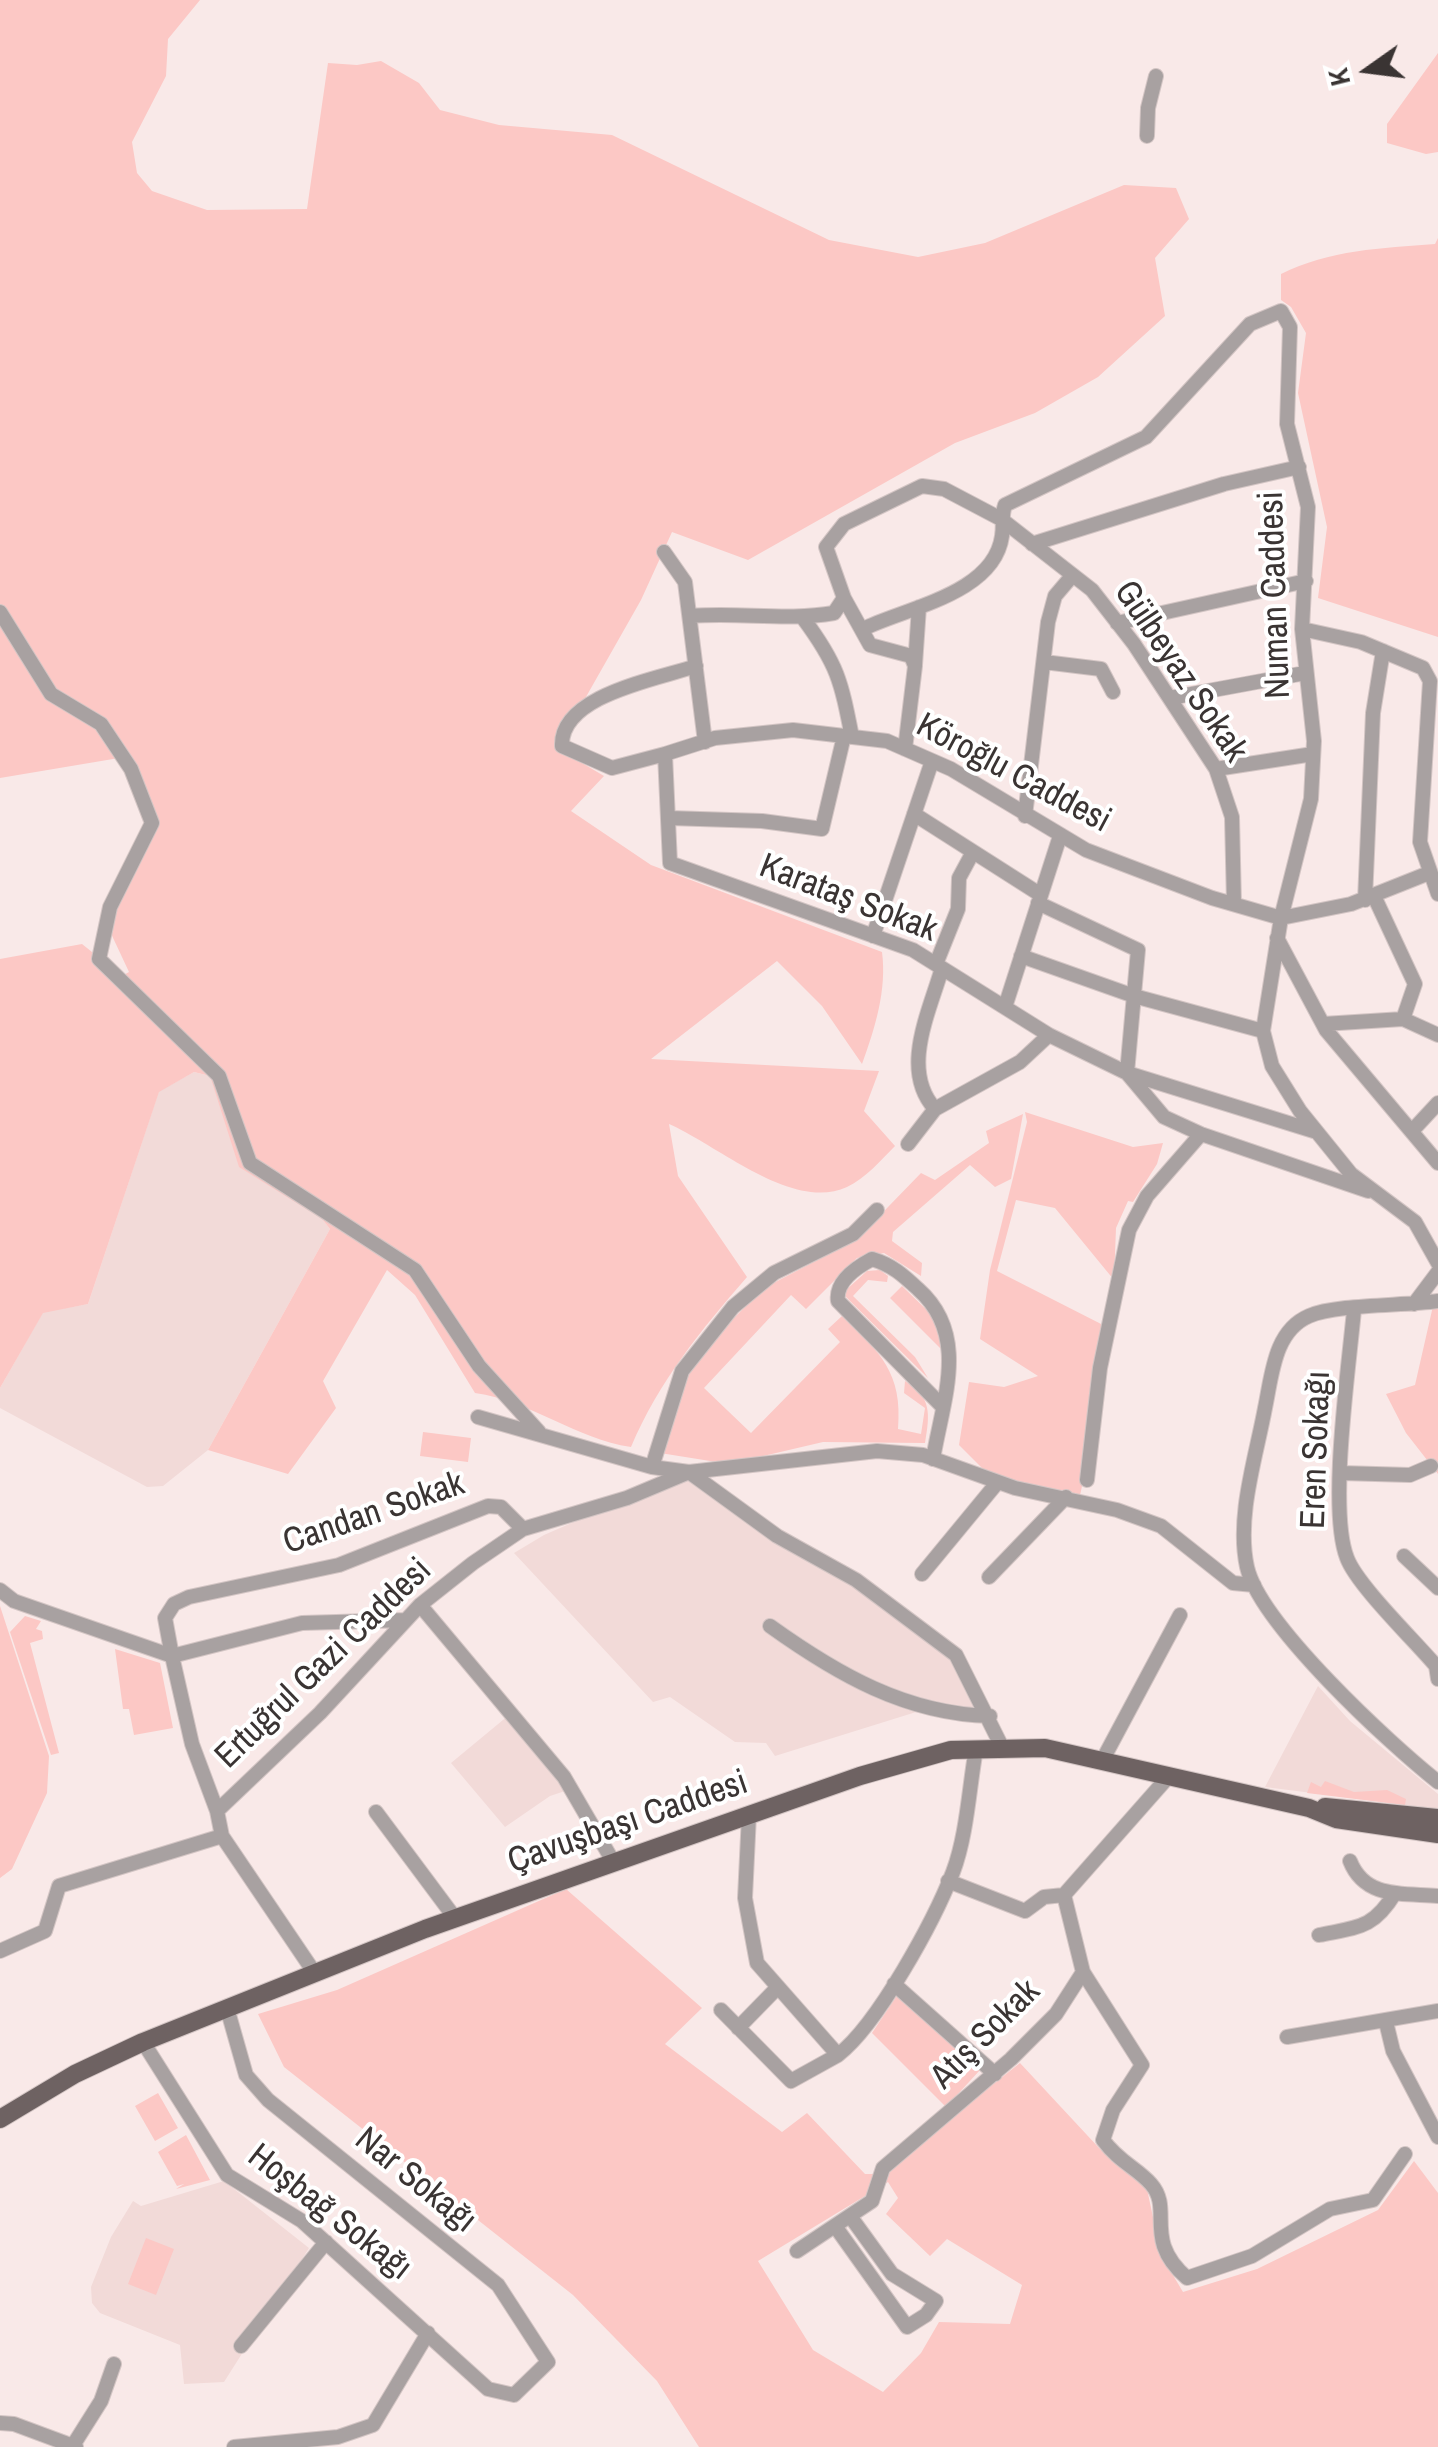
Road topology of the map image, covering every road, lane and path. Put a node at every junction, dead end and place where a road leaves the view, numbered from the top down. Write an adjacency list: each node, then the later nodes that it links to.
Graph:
1 (1156, 76): 2 (street)
2 (1147, 136)
3 (1299, 466): 4 (street, Numan Caddesi); 5 (street); 8 (street, Numan Caddesi)
4 (1000, 519): 5 (street, Gülbeyaz Sokak); 9 (street, Gülbeyaz Sokak); 10 (street)
5 (1032, 544): 7 (street, Gülbeyaz Sokak)
6 (664, 552): 12 (street)
7 (1072, 576): 14 (street, Gülbeyaz Sokak); 18 (street)
8 (1306, 580): 14 (street); 16 (street, Numan Caddesi)
9 (844, 598): 13 (street); 15 (street)
10 (919, 606): 15 (street); 20 (street)
11 (0, 612): 70 (street)
12 (691, 616): 13 (street); 19 (street)
13 (804, 618): 24 (street)
14 (1117, 623): 23 (street, Gülbeyaz Sokak)
15 (862, 629): 20 (street)
16 (1302, 629): 17 (street); 21 (street, Numan Caddesi)
17 (1383, 651): 36 (street); 38 (street)
18 (1044, 662): 22 (street); 32 (street)
19 (696, 666): 25 (street); 27 (street, Köroğlu Caddesi)
20 (915, 666): 26 (street)
21 (1305, 674): 23 (street); 28 (street, Numan Caddesi)
22 (1113, 692)
23 (1170, 698): 30 (street, Gülbeyaz Sokak)
24 (848, 736): 25 (street, Köroğlu Caddesi); 26 (street, Köroğlu Caddesi); 33 (street)
25 (705, 742): 27 (street, Köroğlu Caddesi)
26 (906, 749): 29 (street, Köroğlu Caddesi)
27 (665, 754): 33 (street)
28 (1313, 754): 30 (street); 41 (street, Numan Caddesi)
29 (932, 761): 31 (street); 32 (street, Köroğlu Caddesi)
30 (1216, 769): 40 (street, Gülbeyaz Sokak)
31 (914, 814): 35 (street); 42 (street)
32 (1025, 816): 34 (street, Köroğlu Caddesi)
33 (669, 818): 42 (street, Karataş Sokak)
34 (1060, 836): 39 (street); 40 (street, Köroğlu Caddesi)
35 (973, 852): 39 (street); 45 (street)
36 (1429, 874): 37 (street); 38 (street, Köroğlu Caddesi)
37 (1438, 894)
38 (1369, 898): 41 (street, Köroğlu Caddesi); 48 (street)
39 (1040, 899): 44 (street); 46 (street)
40 (1234, 904): 41 (street, Köroğlu Caddesi)
41 (1281, 918): 43 (street, Numan Caddesi)
42 (873, 936): 45 (street, Karataş Sokak)
43 (1277, 937): 49 (street); 50 (street)
44 (1021, 956): 46 (street); 47 (street)
45 (939, 966): 47 (street, Karataş Sokak); 55 (street)
46 (1134, 996): 50 (street); 53 (street)
47 (1005, 1007): 51 (street, Karataş Sokak)
48 (1403, 1019): 49 (street); 52 (street)
49 (1323, 1024): 56 (street)
50 (1264, 1031): 57 (street)
51 (1049, 1035): 53 (street); 55 (street)
52 (1438, 1035)
53 (1127, 1073): 57 (street); 58 (street)
54 (1438, 1103): 56 (street)
55 (936, 1109): 59 (street)
56 (1412, 1131): 60 (street)
57 (1317, 1132): 61 (street)
58 (1201, 1134): 61 (street); 76 (street)
59 (908, 1144)
60 (1438, 1163)
61 (1383, 1196): 63 (street)
62 (877, 1210): 72 (street)
63 (1438, 1263)
64 (1438, 1272): 66 (street)
65 (1438, 1300): 66 (street)
66 (1414, 1304): 67 (street)
67 (1354, 1310): 75 (street, Eren Sokağı); 83 (street)
68 (942, 1406): 68 (street); 71 (street)
69 (478, 1416): 70 (street)
70 (538, 1432): 72 (street)
71 (933, 1459): 74 (street, Ertuğrul Gazi Caddesi); 77 (street, Ertuğrul Gazi Caddesi)
72 (652, 1466): 74 (street)
73 (1431, 1466): 75 (street)
74 (690, 1472): 79 (street, Ertuğrul Gazi Caddesi); 92 (street)
75 (1341, 1473): 91 (street, Eren Sokağı)
76 (1087, 1480)
77 (998, 1482): 78 (street, Ertuğrul Gazi Caddesi); 81 (street)
78 (1066, 1497): 82 (street); 83 (street, Ertuğrul Gazi Caddesi)
79 (523, 1528): 86 (street, Ertuğrul Gazi Caddesi); 90 (street, Candan Sokak)
80 (1404, 1556): 84 (street)
81 (922, 1574)
82 (989, 1577)
83 (1254, 1585): 97 (street)
84 (1438, 1588)
85 (0, 1590): 90 (street)
86 (420, 1605): 88 (street, Ertuğrul Gazi Caddesi); 106 (street)
87 (1180, 1616): 95 (street)
88 (405, 1620): 90 (street); 99 (street, Ertuğrul Gazi Caddesi)
89 (770, 1626): 92 (street)
90 (172, 1656): 99 (street)
91 (1438, 1679)
92 (990, 1716): 93 (street)
93 (1003, 1748): 94 (main road, Çavuşbaşı Caddesi); 95 (main road, Çavuşbaşı Caddesi)
94 (976, 1749): 101 (main road, Çavuşbaşı Caddesi); 107 (street)
95 (1102, 1761): 96 (main road, Çavuşbaşı Caddesi)
96 (1169, 1776): 98 (main road, Çavuşbaşı Caddesi); 109 (street)
97 (1438, 1782)
98 (1309, 1808): 102 (main road, Çavuşbaşı Caddesi); 103 (main road, Çavuşbaşı Caddesi)
99 (217, 1811): 104 (street)
100 (376, 1812): 111 (street)
101 (749, 1815): 106 (main road, Çavuşbaşı Caddesi); 117 (street)
102 (1438, 1818)
103 (1438, 1834)
104 (222, 1836): 113 (street); 114 (street)
105 (1350, 1861): 108 (street)
106 (614, 1863): 111 (main road, Çavuşbaşı Caddesi)
107 (948, 1881): 109 (street); 116 (street)
108 (1395, 1893): 110 (street); 112 (street)
109 (1064, 1895): 115 (street, Atış Sokak)
110 (1438, 1896)
111 (455, 1918): 114 (main road, Çavuşbaşı Caddesi)
112 (1320, 1935)
113 (0, 1951)
114 (314, 1972): 118 (main road, Çavuşbaşı Caddesi)
115 (1083, 1972): 126 (street, Atış Sokak); 129 (street)
116 (894, 1984): 125 (street); 126 (street)
117 (778, 1987): 122 (street); 125 (street)
118 (227, 2008): 124 (main road, Çavuşbaşı Caddesi); 137 (street, Nar Sokağı)
119 (720, 2010): 122 (street)
120 (1438, 2010): 121 (street)
121 (1386, 2022): 123 (street); 128 (street)
122 (738, 2028): 125 (street)
123 (1286, 2037)
124 (143, 2042): 127 (main road, Çavuşbaşı Caddesi); 132 (street, Hoşbağ Sokağı)
125 (838, 2055)
126 (995, 2074): 130 (street, Atış Sokak)
127 (0, 2120)
128 (1438, 2136)
129 (1405, 2154)
130 (850, 2216): 131 (street, Atış Sokak); 131 (street)
131 (835, 2226): 133 (street, Atış Sokak)
132 (326, 2242): 134 (street, Hoşbağ Sokağı); 135 (street)
133 (797, 2251)
134 (428, 2333): 137 (street, Hoşbağ Sokağı); 142 (street)
135 (241, 2346)
136 (114, 2364): 141 (street)
137 (514, 2395)
138 (0, 2424): 139 (street)
139 (32, 2431): 140 (street); 141 (street)
140 (31, 2447)
141 (74, 2447)
142 (234, 2447)

